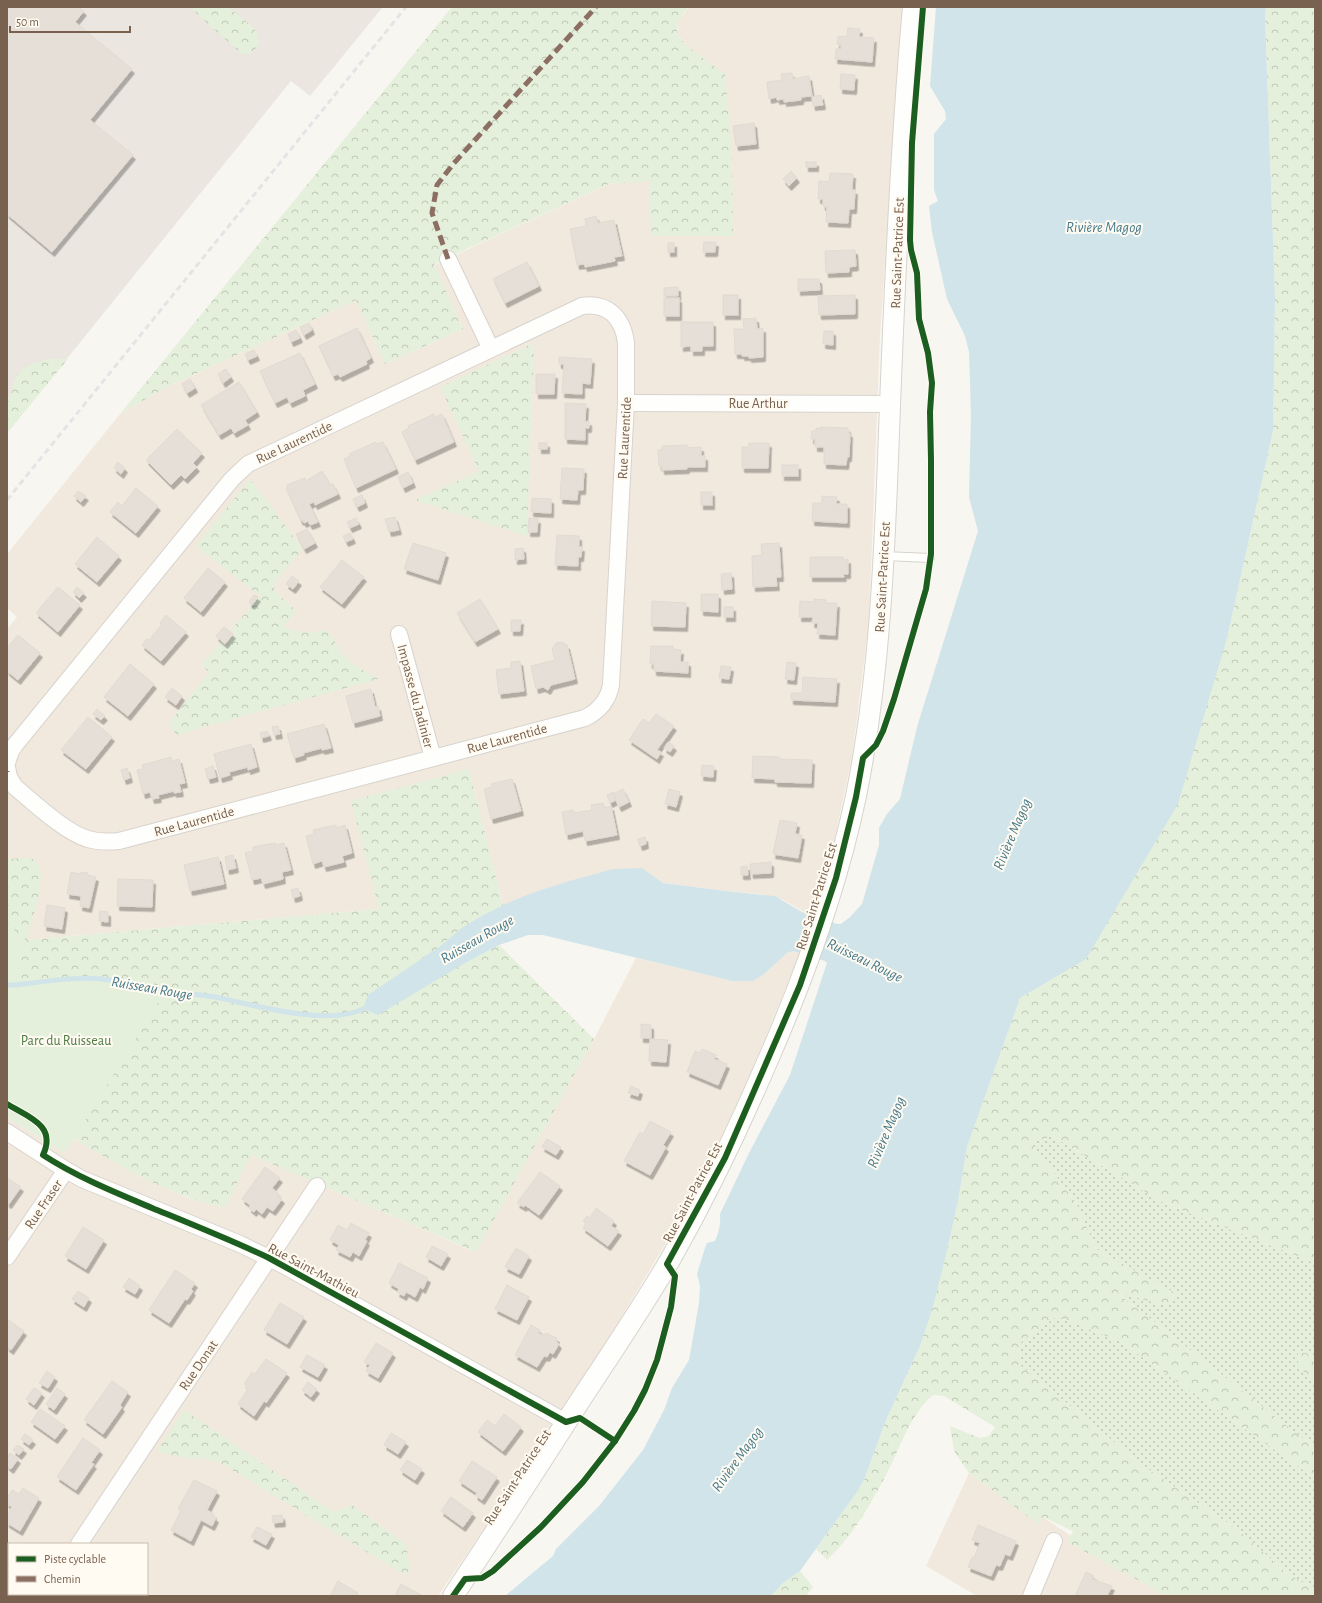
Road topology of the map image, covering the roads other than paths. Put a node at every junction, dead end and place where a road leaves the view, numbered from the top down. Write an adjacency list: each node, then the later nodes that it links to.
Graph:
1 (913, 7): 5 (street, Rue Saint-Patrice Est)
2 (448, 259): 3 (street)
3 (491, 349): 4 (street, Rue Laurentide); 10 (street, Rue Laurentide)
4 (626, 403): 5 (street, Rue Arthur); 9 (street, Rue Laurentide)
5 (890, 404): 6 (street, Rue Saint-Patrice Est)
6 (884, 556): 7 (lane); 17 (street, Rue Saint-Patrice Est)
7 (930, 558)
8 (399, 634): 9 (street, Impasse du Jadinier)
9 (433, 758): 11 (street, Rue Laurentide)
10 (7, 763)
11 (7, 767)
12 (7, 1132): 13 (street, Rue Saint-Mathieu)
13 (66, 1170): 15 (street, Rue Fraser); 16 (street, Rue Saint-Mathieu)
14 (317, 1186): 16 (street, Rue Donat)
15 (7, 1258)
16 (269, 1258): 17 (street, Rue Saint-Mathieu); 19 (street, Rue Donat)
17 (566, 1422): 20 (street, Rue Saint-Patrice Est)
18 (1054, 1541): 21 (street)
19 (80, 1543)
20 (453, 1596)
21 (1031, 1596)

